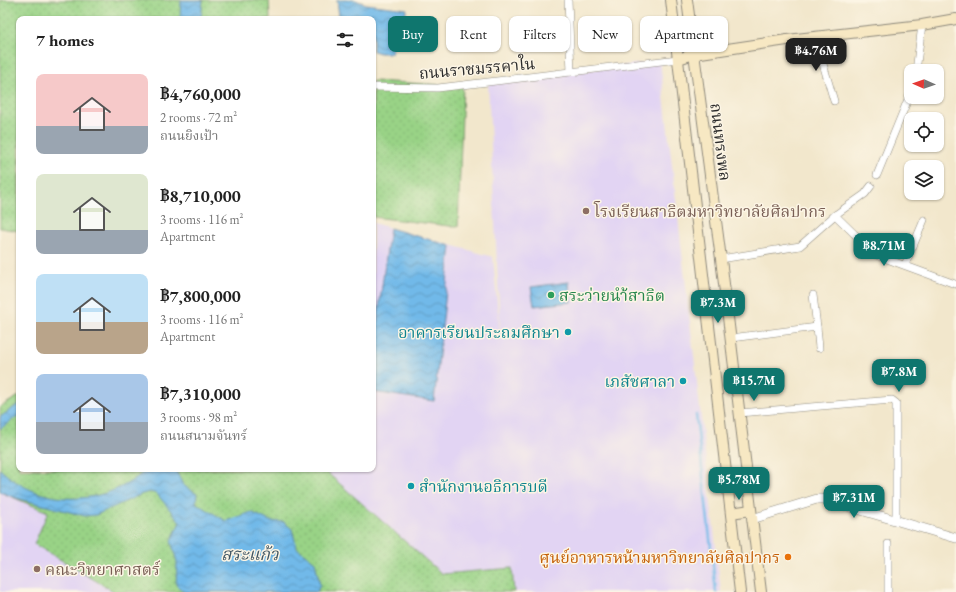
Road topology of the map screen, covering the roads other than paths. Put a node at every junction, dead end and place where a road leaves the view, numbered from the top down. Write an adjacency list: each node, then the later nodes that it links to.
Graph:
1 (568, 0): 10 (street)
2 (670, 0): 8 (main road, ถนนทรงพล)
3 (687, 0): 7 (main road, ถนนทรงพล)
4 (955, 18): 5 (main road)
5 (922, 25): 6 (main road); 9 (street)
6 (815, 37): 7 (main road); 12 (street)
7 (694, 54): 8 (main road); 18 (main road, ถนนทรงพล)
8 (678, 59): 10 (street, ถนนราชมรรคาใน); 26 (main road, ถนนทรงพล)
9 (917, 64)
10 (571, 72): 11 (street, ถนนราชมรรคาใน)
11 (376, 87)
12 (834, 101)
13 (906, 104): 14 (street)
14 (877, 175)
15 (871, 186): 16 (street)
16 (835, 215): 18 (street); 19 (street)
17 (924, 220): 19 (street)
18 (721, 259): 23 (main road, ถนนทรงพล)
19 (905, 265): 20 (street)
20 (955, 284)
21 (813, 295): 22 (street)
22 (817, 327): 23 (street); 24 (street)
23 (731, 338): 25 (main road, ถนนทรงพล)
24 (819, 348)
25 (739, 413): 27 (main road, ถนนทรงพล); 28 (street)
26 (731, 513): 27 (main road); 31 (main road, ถนนทรงพล)
27 (752, 514): 28 (street); 32 (main road, ถนนทรงพล)
28 (896, 521): 29 (street)
29 (956, 538)
30 (888, 544): 33 (street)
31 (740, 592)
32 (761, 592)
33 (888, 592)

